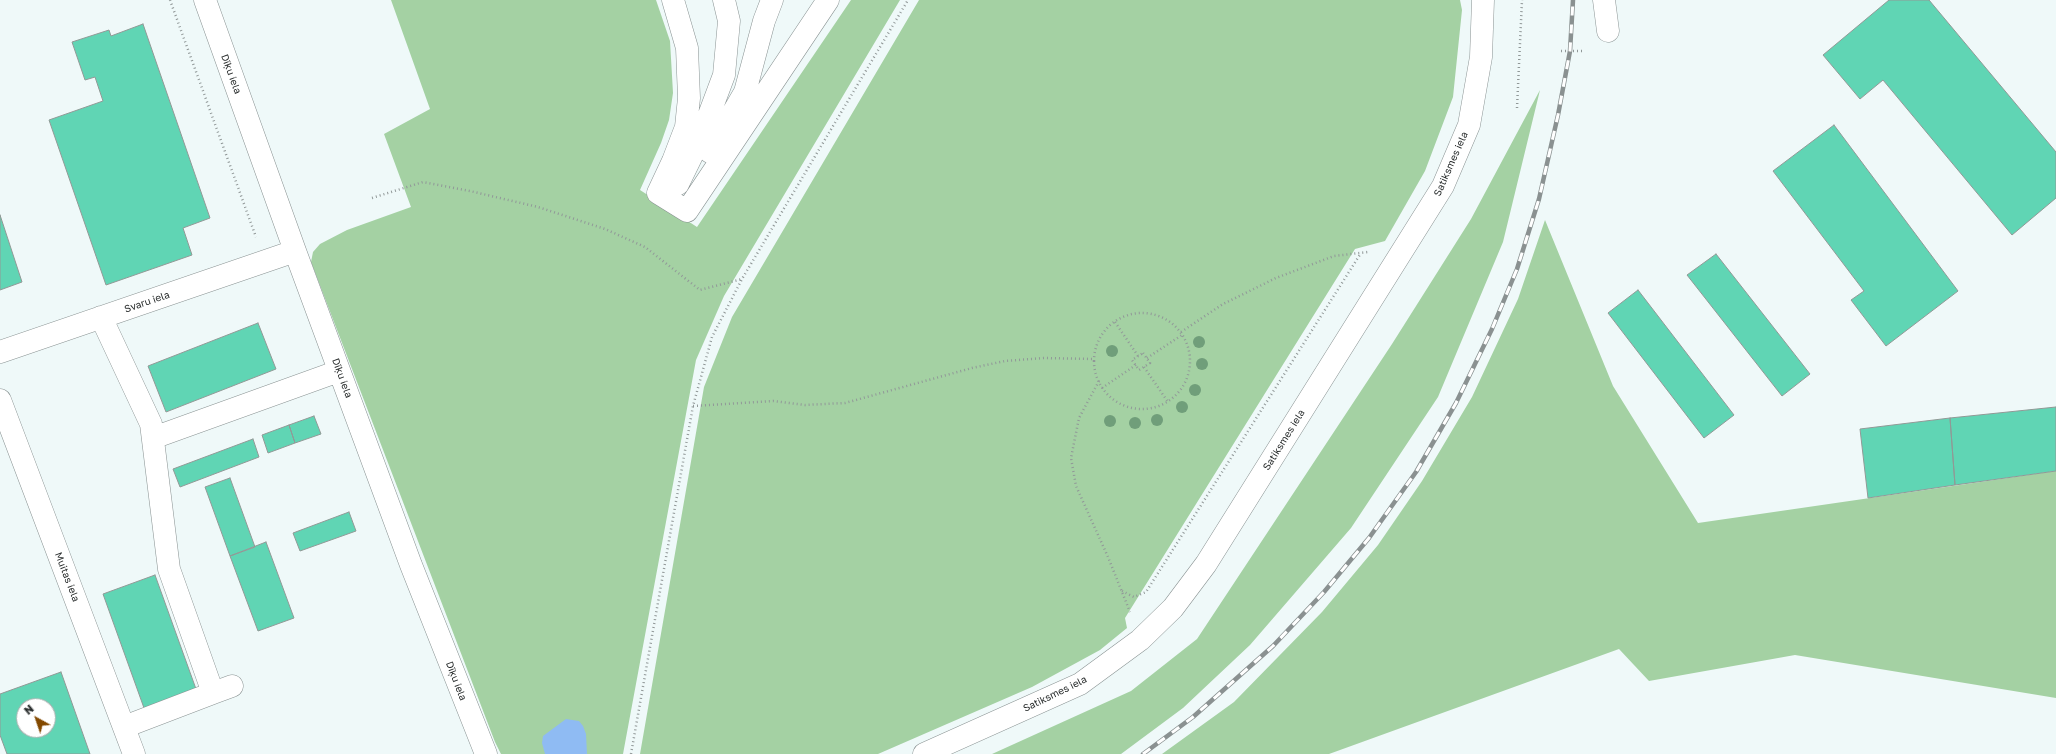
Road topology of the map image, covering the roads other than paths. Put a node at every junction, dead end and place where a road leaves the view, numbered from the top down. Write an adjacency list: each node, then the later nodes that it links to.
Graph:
1 (205, 0): 10 (street, Dīķu iela)
2 (673, 0): 9 (street)
3 (724, 0): 9 (street)
4 (772, 0): 9 (street)
5 (828, 0): 9 (street)
6 (1483, 0): 19 (street, Satiksmes iela)
7 (1604, 0): 8 (street)
8 (1608, 31)
9 (674, 202)
10 (294, 251): 11 (street, Svaru iela); 13 (street, Dīķu iela)
11 (101, 318): 12 (street, Svaru iela); 15 (street)
12 (0, 352)
13 (339, 371): 15 (street); 18 (street, Dīķu iela)
14 (0, 400): 16 (street, Muitas iela)
15 (153, 438): 16 (street)
16 (124, 727): 17 (street, Muitas iela)
17 (134, 754)
18 (486, 754)
19 (924, 754)

